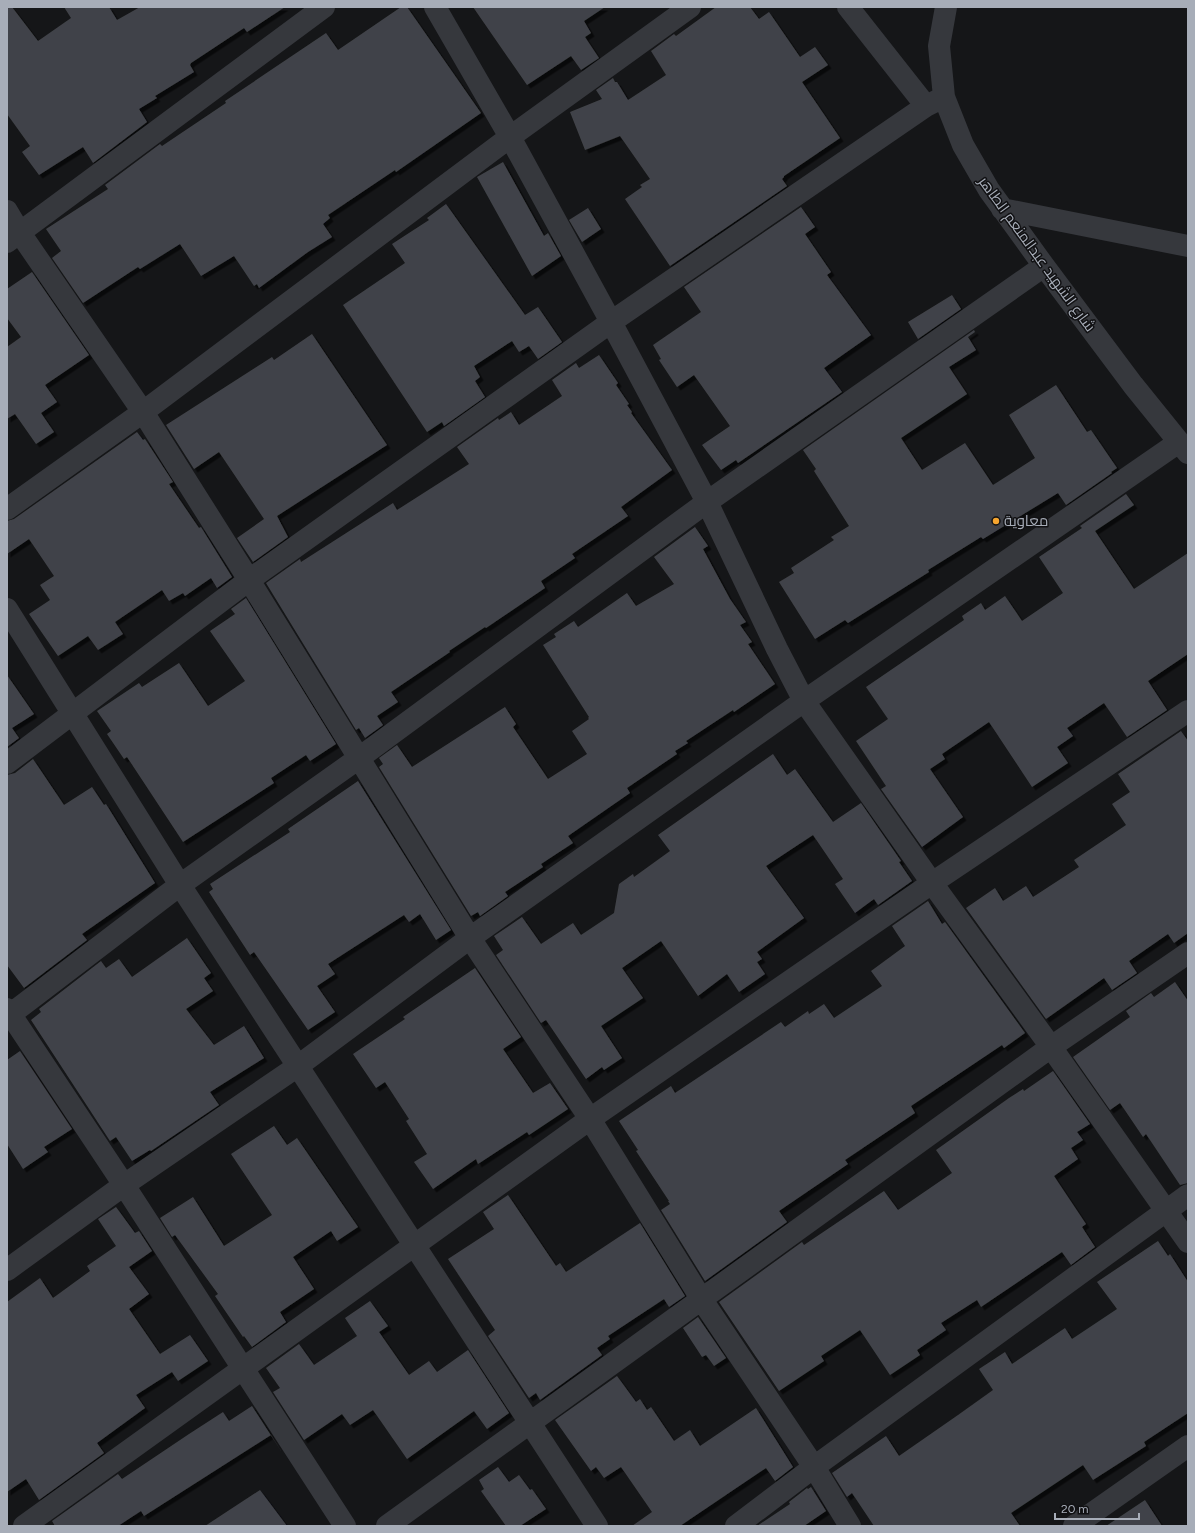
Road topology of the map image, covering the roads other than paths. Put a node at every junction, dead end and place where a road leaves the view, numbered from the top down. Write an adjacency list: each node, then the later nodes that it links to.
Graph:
1 (324, 7): 10 (street)
2 (435, 7): 7 (street)
3 (690, 7): 7 (street)
4 (848, 7): 6 (street)
5 (946, 7): 6 (street, شارع الشهيد عبدالمنعم الطاهر)
6 (935, 102): 8 (street, شارع الشهيد عبدالمنعم الطاهر); 13 (street)
7 (510, 137): 13 (street); 14 (street)
8 (1002, 209): 11 (street); 12 (street, شارع الشهيد عبدالمنعم الطاهر)
9 (7, 211): 10 (street)
10 (13, 238): 14 (street)
11 (1188, 246)
12 (1044, 266): 15 (street, شارع الشهيد عبدالمنعم الطاهر); 16 (street)
13 (611, 322): 16 (street); 18 (street)
14 (143, 412): 17 (street); 18 (street)
15 (1184, 448): 20 (street)
16 (707, 502): 20 (street); 23 (street)
17 (7, 510)
18 (249, 580): 22 (street); 23 (street)
19 (7, 609): 22 (street)
20 (804, 700): 25 (street); 27 (street)
21 (1188, 711): 25 (street)
22 (72, 713): 24 (street); 26 (street)
23 (359, 758): 26 (street); 27 (street)
24 (7, 763)
25 (932, 883): 30 (street); 32 (street)
26 (180, 885): 29 (street); 31 (street)
27 (470, 938): 31 (street); 32 (street)
28 (1188, 953): 30 (street)
29 (8, 1014): 33 (street)
30 (1051, 1047): 35 (street); 39 (street)
31 (298, 1066): 33 (street); 37 (street)
32 (590, 1119): 37 (street); 39 (street)
33 (124, 1185): 38 (street); 40 (street)
34 (1188, 1195): 35 (street)
35 (1165, 1211): 36 (street); 43 (street)
36 (1188, 1242)
37 (414, 1245): 40 (street); 41 (street)
38 (7, 1270)
39 (702, 1300): 41 (street); 43 (street)
40 (242, 1368): 44 (street); 45 (street)
41 (530, 1422): 46 (street); 47 (street)
42 (1188, 1446): 50 (street)
43 (814, 1467): 48 (street); 49 (street)
44 (24, 1526)
45 (345, 1526)
46 (387, 1526)
47 (597, 1526)
48 (736, 1526)
49 (850, 1526)
50 (1074, 1526)

